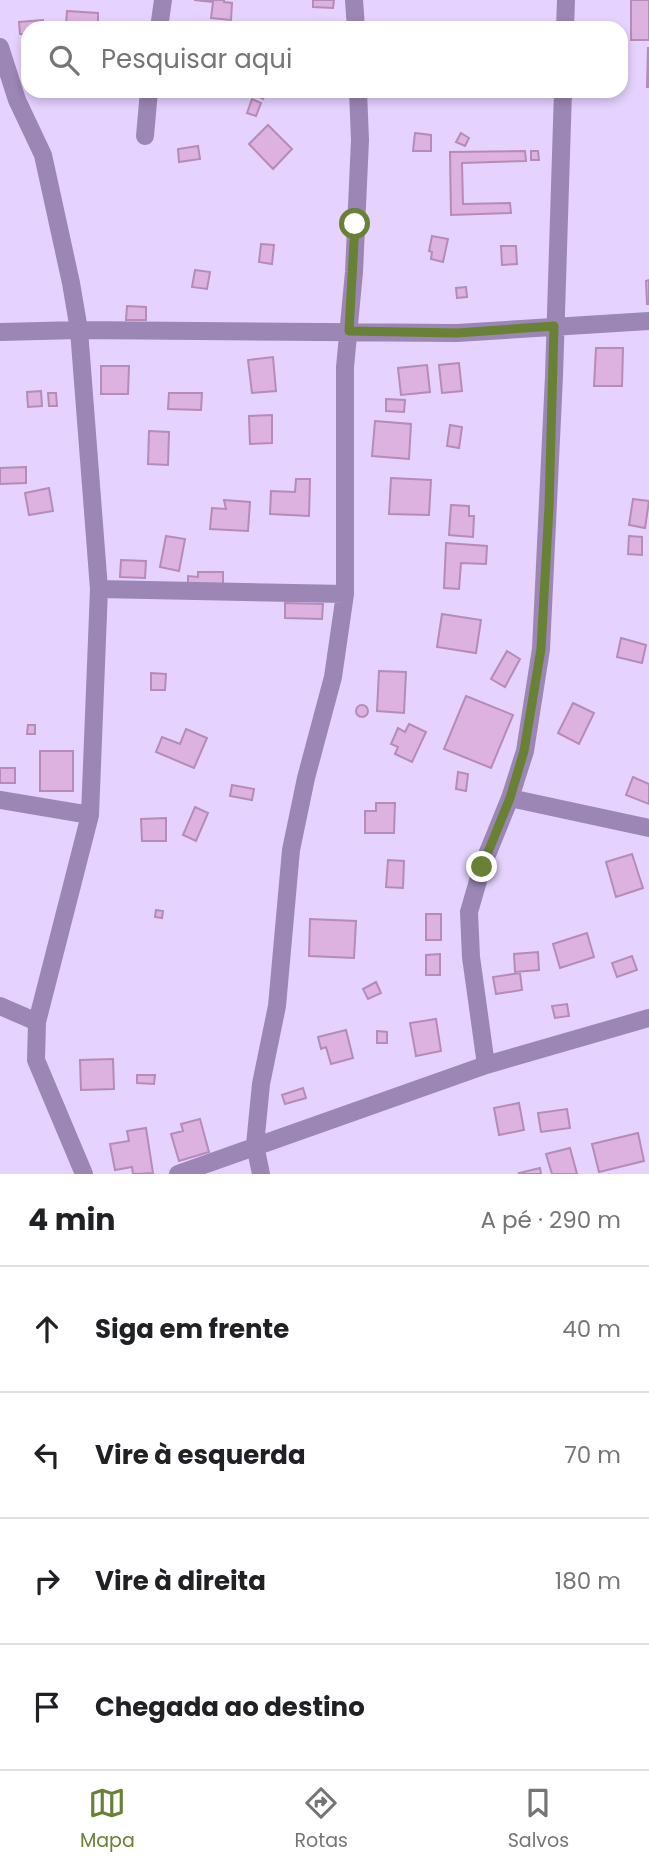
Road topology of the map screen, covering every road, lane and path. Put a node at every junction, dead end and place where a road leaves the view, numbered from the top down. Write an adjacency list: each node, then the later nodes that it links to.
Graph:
1 (163, 0): 4 (street)
2 (355, 0): 5 (street)
3 (566, 0): 6 (street)
4 (160, 21)
5 (356, 21)
6 (565, 21)
7 (0, 47): 14 (street)
8 (148, 98): 11 (street)
9 (358, 98): 15 (street)
10 (563, 98): 13 (street)
11 (145, 136)
12 (649, 321): 13 (street)
13 (554, 326): 15 (street); 19 (street)
14 (79, 330): 15 (street); 16 (street); 17 (street)
15 (349, 331): 18 (street)
16 (0, 332)
17 (99, 589): 18 (street); 21 (street)
18 (345, 594): 27 (street)
19 (510, 798): 22 (street); 26 (street)
20 (0, 800): 21 (street)
21 (90, 815): 25 (street)
22 (649, 828)
23 (0, 1006): 25 (street)
24 (649, 1018): 26 (street)
25 (37, 1022): 28 (street)
26 (486, 1065): 27 (street)
27 (255, 1145): 29 (street); 30 (street)
28 (84, 1174)
29 (178, 1174)
30 (261, 1174)

